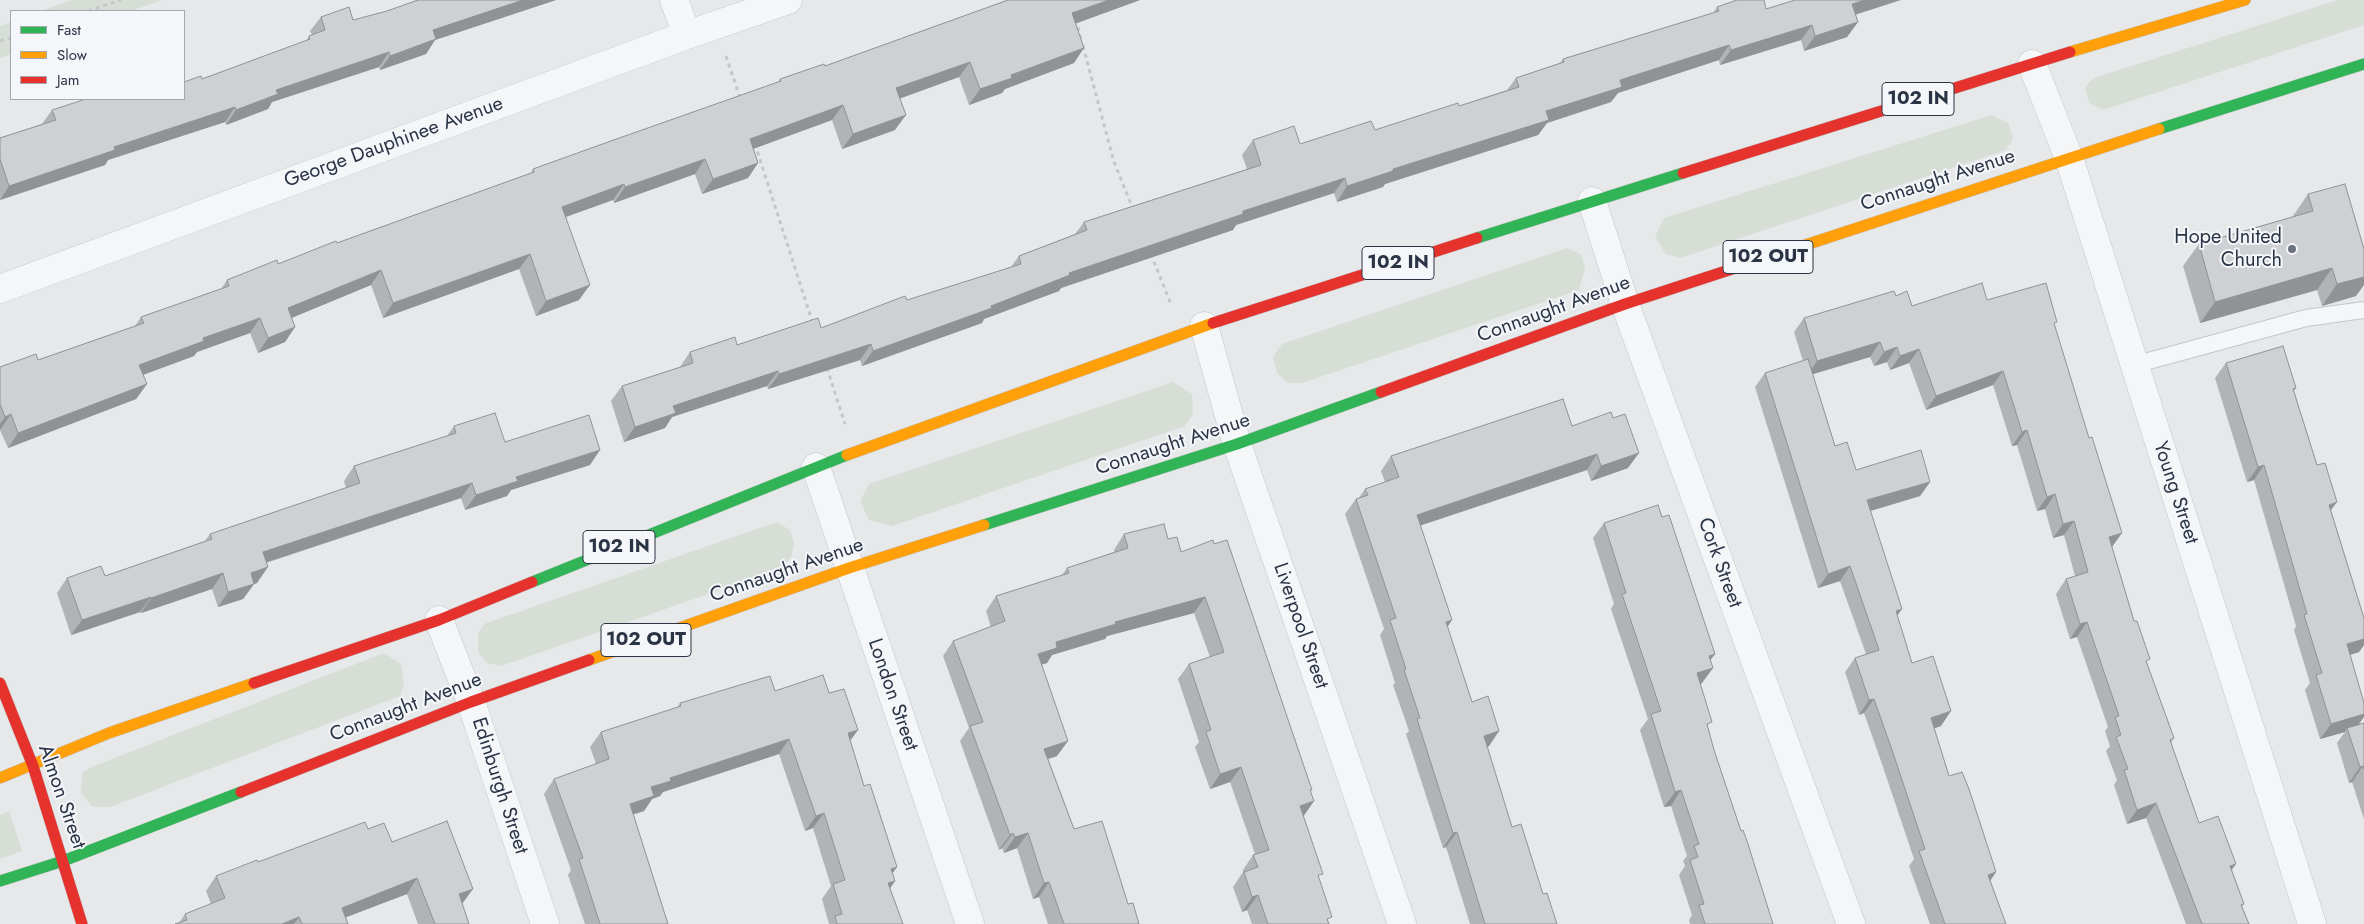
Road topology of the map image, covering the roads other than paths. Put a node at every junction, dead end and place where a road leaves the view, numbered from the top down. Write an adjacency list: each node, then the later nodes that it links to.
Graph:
1 (674, 0): 4 (street)
2 (788, 0): 4 (street, George Dauphinee Avenue)
3 (2245, 0): 5 (main road, 102 IN)
4 (687, 34): 9 (street, George Dauphinee Avenue)
5 (2032, 64): 7 (street, Young Street); 8 (main road, 102 IN)
6 (2364, 64): 7 (main road, Connaught Avenue / 102 OUT)
7 (2069, 158): 10 (main road, Connaught Avenue / 102 OUT); 13 (street, Young Street)
8 (1592, 201): 10 (street, Cork Street); 12 (main road, 102 IN)
9 (0, 289)
10 (1625, 304): 14 (main road, Connaught Avenue / 102 OUT); 28 (street, Cork Street)
11 (2364, 310): 13 (lane)
12 (1204, 326): 14 (street, Liverpool Street); 15 (main road, 102 IN)
13 (2134, 365): 29 (street, Young Street)
14 (1237, 444): 16 (main road, Connaught Avenue / 102 OUT); 27 (street, Liverpool Street)
15 (816, 466): 16 (street, London Street); 17 (main road, 102 IN)
16 (849, 568): 19 (main road, Connaught Avenue / 102 OUT); 26 (street, London Street)
17 (439, 620): 19 (street, Edinburgh Street); 20 (main road, 102 IN)
18 (0, 683): 20 (main road, Almon Street)
19 (471, 702): 22 (main road, Connaught Avenue / 102 OUT); 25 (street, Edinburgh Street)
20 (33, 766): 21 (main road, 102 IN); 22 (main road, Almon Street)
21 (0, 778)
22 (63, 861): 23 (main road, Connaught Avenue / 102 OUT); 24 (main road, Almon Street)
23 (0, 881)
24 (82, 924)
25 (545, 924)
26 (970, 924)
27 (1402, 924)
28 (1850, 924)
29 (2312, 924)

